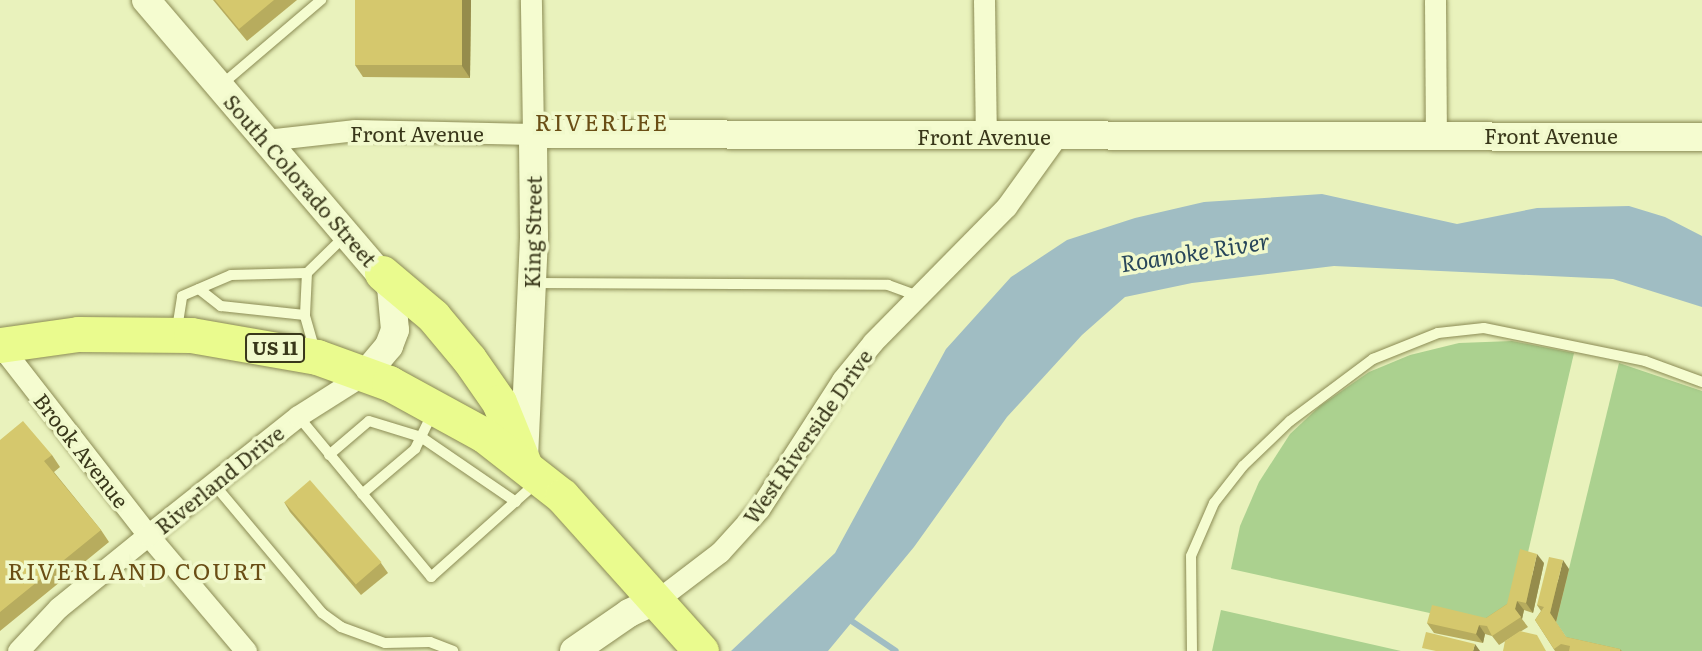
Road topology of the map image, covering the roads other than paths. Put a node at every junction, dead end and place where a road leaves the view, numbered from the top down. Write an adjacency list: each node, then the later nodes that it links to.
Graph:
1 (146, 0): 6 (street, South Colorado Street)
2 (321, 0): 6 (lane)
3 (531, 0): 7 (street, King Street)
4 (985, 0): 9 (street)
5 (1434, 0): 8 (street)
6 (220, 86): 11 (street, South Colorado Street)
7 (533, 134): 9 (street, Front Avenue); 11 (street, Front Avenue); 16 (street, King Street)
8 (1436, 135): 10 (street, Front Avenue); 12 (street, Front Avenue)
9 (986, 136): 10 (street, Front Avenue)
10 (1057, 136): 18 (street, West Riverside Drive)
11 (266, 140): 13 (street, South Colorado Street)
12 (1695, 140)
13 (347, 233): 14 (lane); 15 (street, South Colorado Street)
14 (307, 273): 17 (lane); 19 (lane)
15 (382, 273): 23 (street, South Colorado Street); 29 (main road)
16 (532, 283): 18 (lane); 29 (street, King Street)
17 (200, 289): 19 (lane); 20 (lane)
18 (918, 296): 34 (street, West Riverside Drive)
19 (305, 315): 22 (lane)
20 (177, 334): 21 (main road, US 11); 22 (main road, US 11)
21 (0, 345): 33 (street, Brook Avenue)
22 (317, 357): 23 (main road, US 11)
23 (366, 373): 25 (main road, US 11); 26 (street, Riverland Drive)
24 (1702, 382): 40 (lane)
25 (436, 406): 27 (lane); 29 (main road, US 11)
26 (298, 416): 28 (lane); 30 (street, Riverland Drive)
27 (421, 437): 28 (lane); 31 (lane); 32 (lane)
28 (329, 455): 31 (lane)
29 (532, 471): 32 (lane); 34 (main road, US 11)
30 (214, 483): 33 (street, Riverland Drive); 38 (lane)
31 (362, 494): 32 (lane)
32 (516, 502)
33 (148, 535): 36 (street, Riverland Drive); 37 (street, Brook Avenue)
34 (657, 600): 35 (main road, US 11); 39 (street)
35 (692, 640)
36 (18, 651)
37 (246, 651)
38 (453, 651)
39 (574, 651)
40 (1192, 651)

